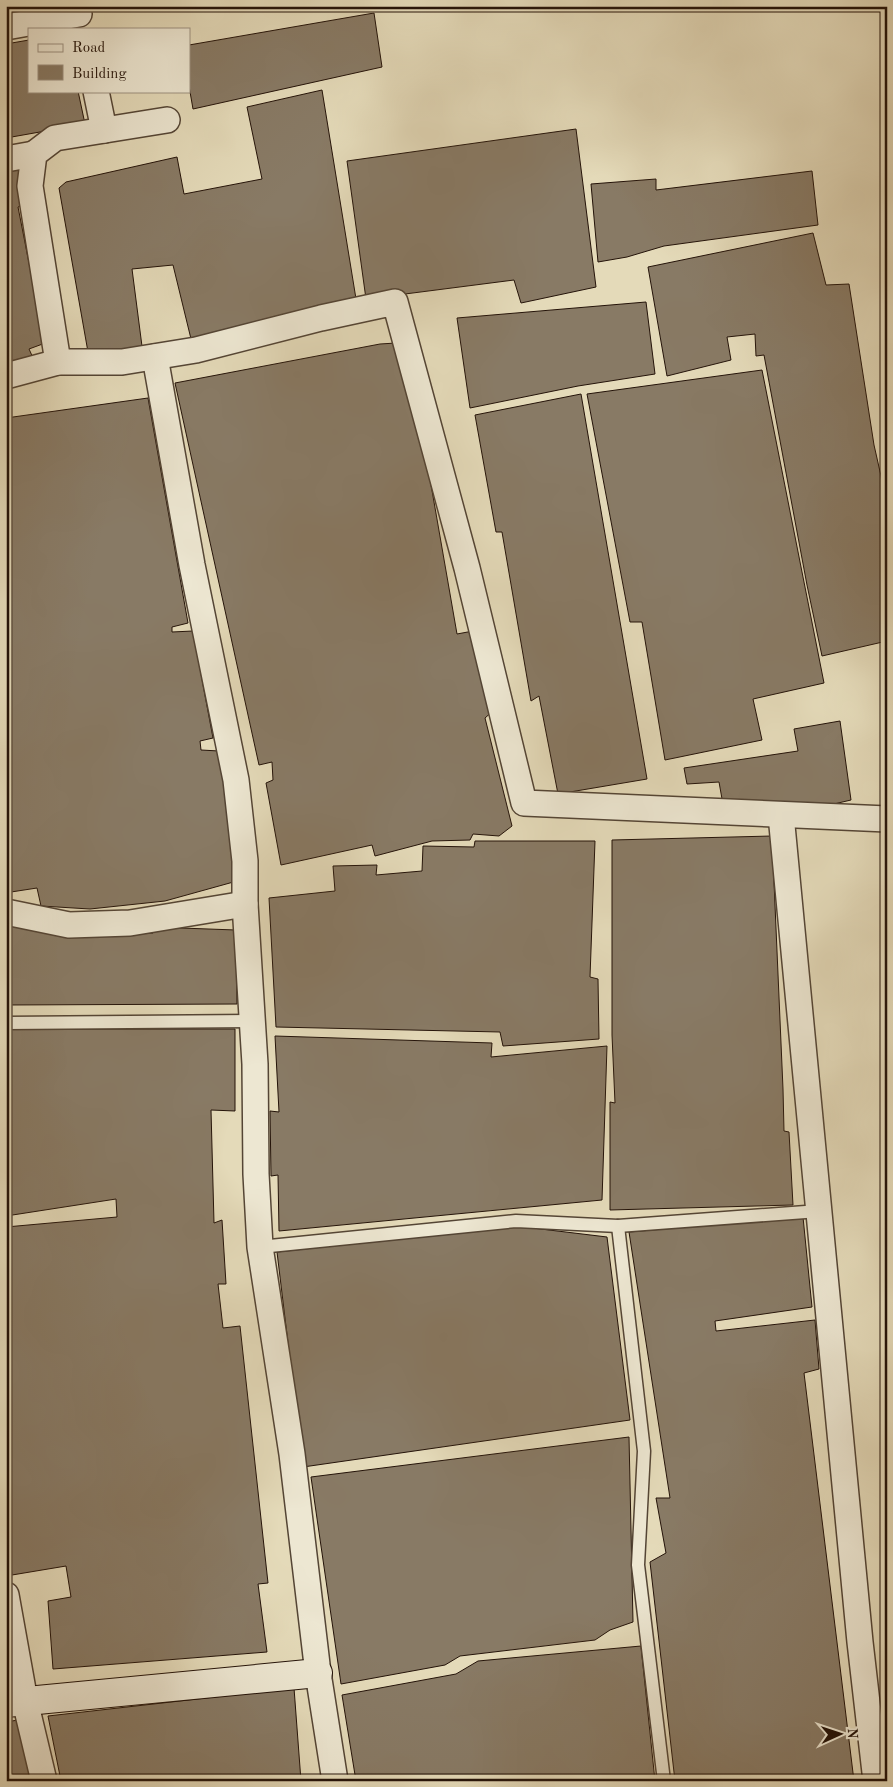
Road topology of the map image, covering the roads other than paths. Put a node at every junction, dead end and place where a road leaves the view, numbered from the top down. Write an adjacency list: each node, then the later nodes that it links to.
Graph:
1 (80, 16): 2 (street)
2 (6, 27)
3 (96, 92): 5 (street)
4 (167, 120): 5 (street)
5 (104, 130): 6 (street)
6 (34, 154): 7 (street); 9 (street)
7 (6, 159)
8 (155, 357): 9 (street); 11 (street); 13 (street)
9 (58, 362): 10 (street)
10 (6, 376)
11 (781, 814): 12 (street); 17 (street)
12 (887, 820)
13 (245, 904): 14 (street); 15 (street)
14 (6, 912)
15 (252, 1021): 16 (lane); 19 (street)
16 (6, 1023)
17 (819, 1211): 18 (lane); 26 (street)
18 (618, 1226): 19 (lane); 25 (lane)
19 (260, 1247): 21 (street)
20 (6, 1596): 22 (street)
21 (318, 1673): 22 (street); 24 (street)
22 (16, 1702): 23 (street)
23 (44, 1781)
24 (335, 1781)
25 (664, 1781)
26 (876, 1781)

